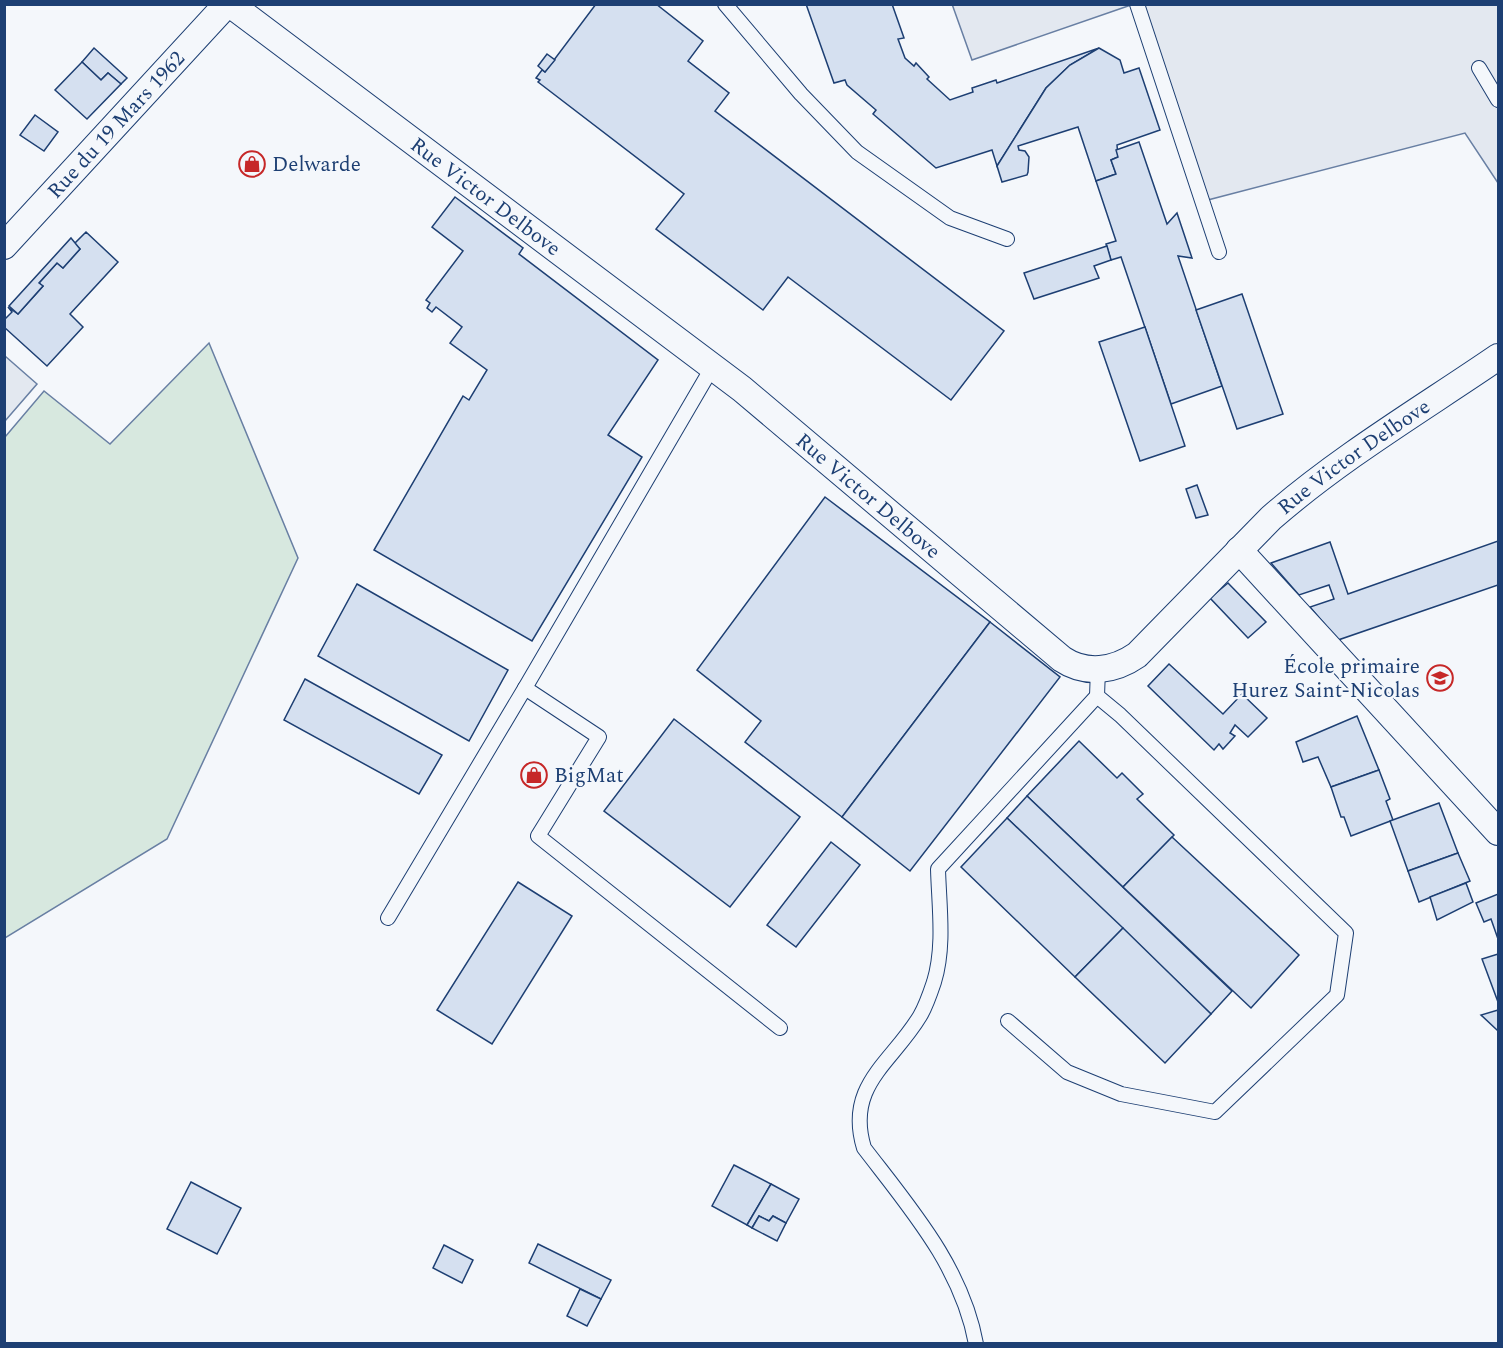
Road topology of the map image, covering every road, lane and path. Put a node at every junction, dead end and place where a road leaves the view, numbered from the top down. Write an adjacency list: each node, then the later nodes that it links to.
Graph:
1 (229, 4): 7 (street, Rue du 19 Mars 1962); 10 (street, Rue Victor Delbove)
2 (725, 4): 6 (lane)
3 (1137, 4): 8 (lane)
4 (1479, 68): 5 (lane)
5 (1498, 100)
6 (1007, 239)
7 (4, 246)
8 (1219, 252)
9 (1498, 357): 11 (street, Rue Victor Delbove)
10 (713, 366): 12 (street, Rue Victor Delbove); 13 (lane)
11 (1239, 550): 12 (street, Rue Victor Delbove); 15 (street)
12 (1098, 669): 14 (lane)
13 (525, 688): 16 (lane); 18 (lane)
14 (1097, 696): 17 (lane); 19 (lane)
15 (1498, 832)
16 (388, 918)
17 (1008, 1021)
18 (780, 1028)
19 (976, 1344)

